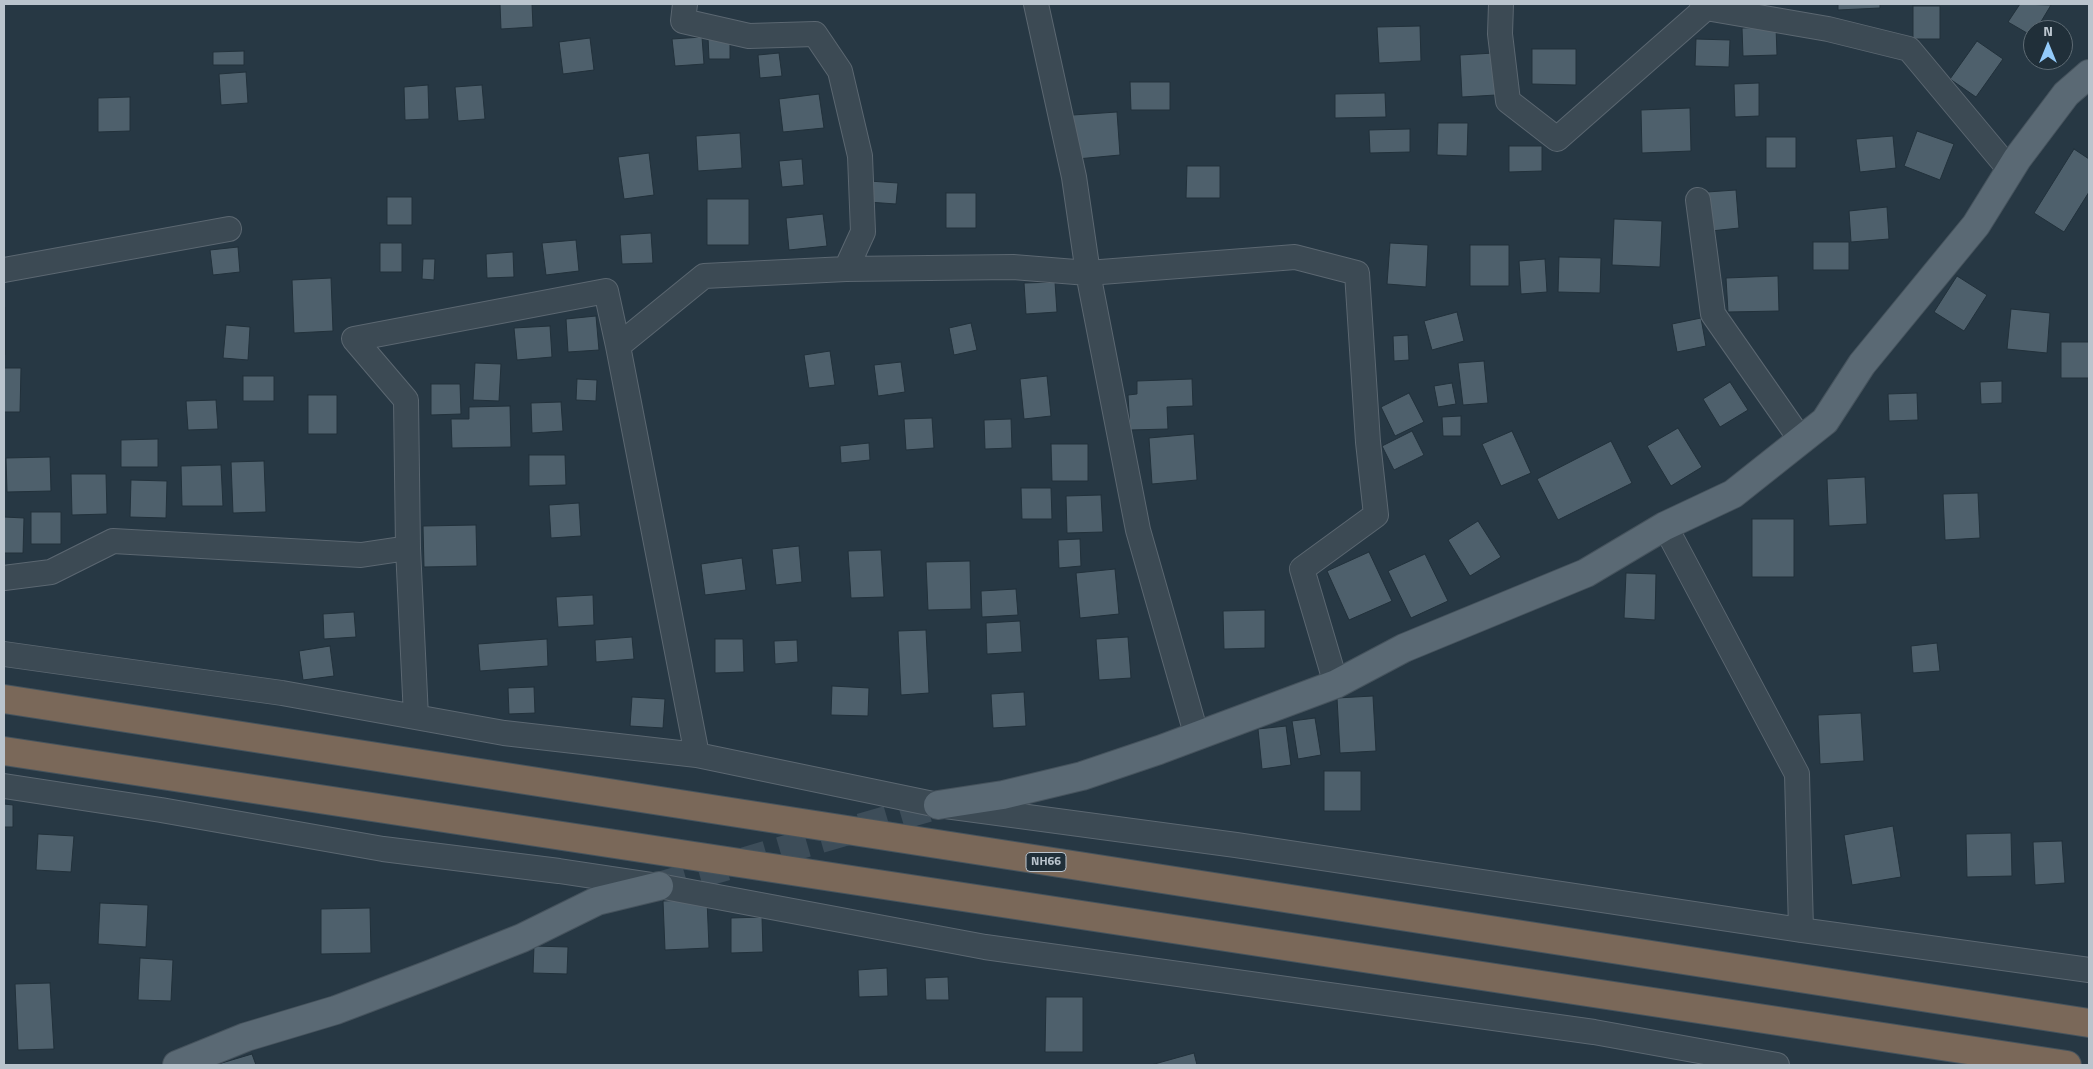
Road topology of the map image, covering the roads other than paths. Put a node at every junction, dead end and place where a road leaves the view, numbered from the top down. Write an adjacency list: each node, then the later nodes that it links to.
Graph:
1 (685, 4): 9 (street)
2 (1036, 4): 11 (street)
3 (1501, 4): 4 (street)
4 (1704, 6): 6 (street)
5 (2089, 74): 6 (main road)
6 (2010, 170): 13 (main road)
7 (1698, 200): 13 (street)
8 (229, 229): 10 (street)
9 (846, 268): 11 (street); 12 (street)
10 (4, 270)
11 (1088, 274): 18 (street); 21 (street)
12 (618, 346): 15 (street); 23 (street)
13 (1801, 440): 14 (main road)
14 (1665, 526): 18 (main road); 27 (street)
15 (408, 548): 16 (street); 20 (street)
16 (4, 578)
17 (4, 654): 20 (street)
18 (1336, 684): 21 (main road)
19 (4, 699): 29 (highway, NH66)
20 (416, 717): 23 (street)
21 (1197, 737): 25 (main road)
22 (4, 751): 32 (highway)
23 (697, 755): 25 (street)
24 (4, 786): 26 (street)
25 (938, 805): 27 (street)
26 (659, 886): 30 (main road); 31 (street)
27 (1800, 930): 28 (street)
28 (2089, 970)
29 (2089, 1023)
30 (177, 1065)
31 (1777, 1065)
32 (2067, 1065)

